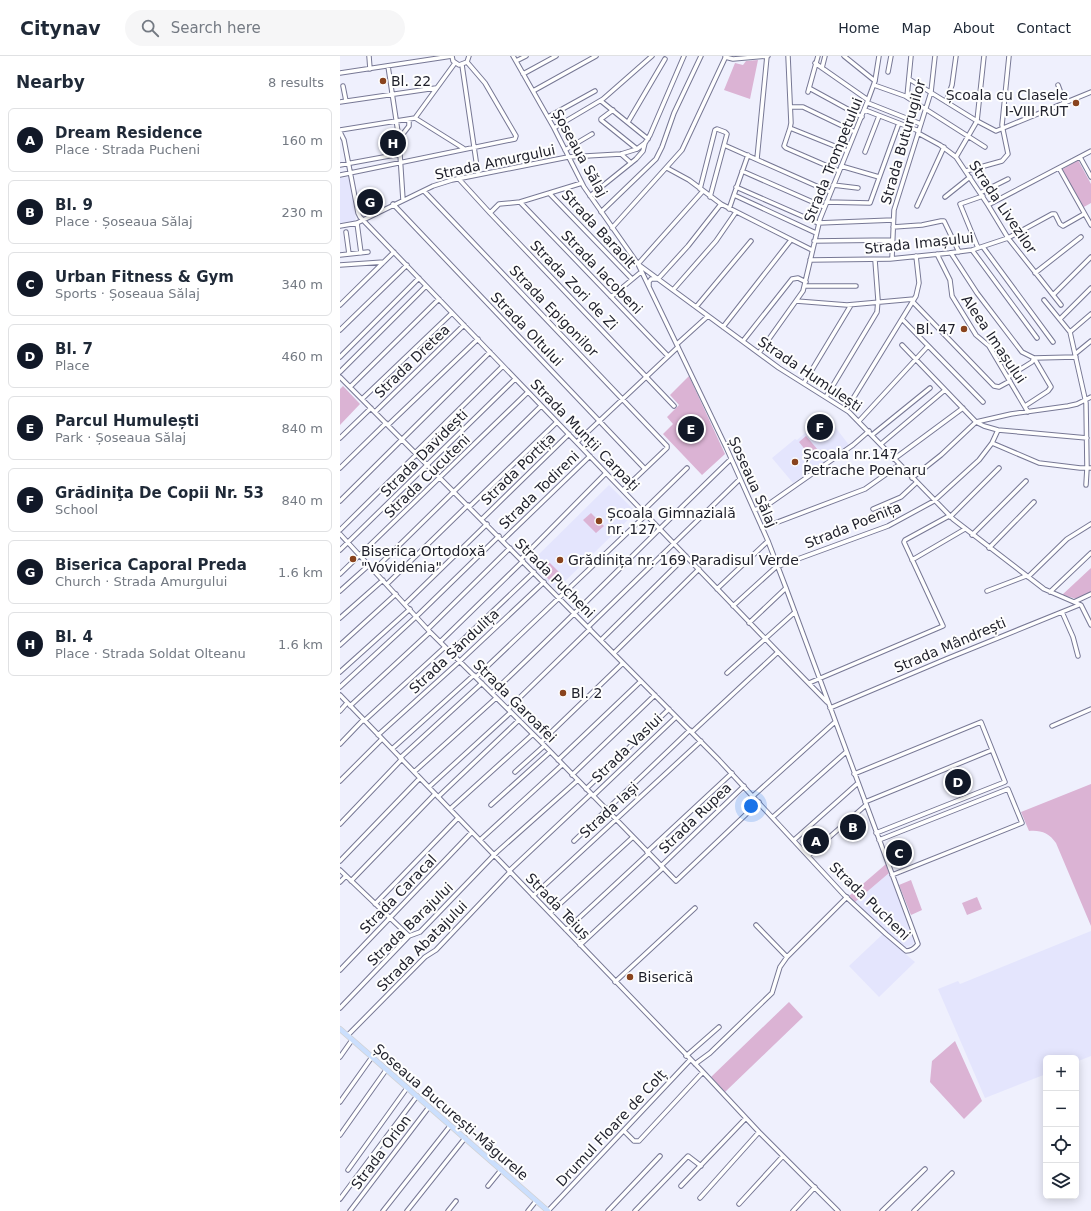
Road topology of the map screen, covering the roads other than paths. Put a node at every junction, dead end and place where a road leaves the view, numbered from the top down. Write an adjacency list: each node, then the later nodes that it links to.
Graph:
1 (369, 56): 32 (street)
2 (452, 56): 27 (street); 30 (street)
3 (469, 56): 26 (street)
4 (513, 56): 25 (street, Șoseaua Sălaj)
5 (526, 56): 25 (street)
6 (556, 56): 35 (street)
7 (596, 56): 41 (street)
8 (652, 56): 48 (street)
9 (684, 56): 75 (street)
10 (701, 56): 135 (street)
11 (726, 56): 12 (street); 100 (street)
12 (768, 56): 94 (street)
13 (788, 56): 53 (street)
14 (818, 56): 28 (street)
15 (825, 56): 31 (street)
16 (844, 56): 37 (street)
17 (879, 56): 37 (street, Strada Trompetului)
18 (891, 56): 33 (street)
19 (911, 56): 36 (street)
20 (935, 56): 43 (street, Strada Buturugilor)
21 (956, 56): 51 (street)
22 (984, 56): 63 (street)
23 (1009, 56): 69 (street)
24 (665, 59): 64 (street)
25 (516, 61): 35 (street, Șoseaua Sălaj)
26 (467, 62): 29 (street); 79 (street)
27 (455, 63): 29 (street); 40 (street)
28 (815, 63): 31 (street); 59 (street)
29 (462, 65): 79 (street)
30 (388, 66): 32 (street); 45 (street)
31 (822, 68): 50 (street)
32 (370, 69): 34 (street)
33 (888, 72)
34 (340, 73)
35 (523, 74): 41 (street, Șoseaua Sălaj)
36 (909, 79): 43 (street); 46 (street)
37 (874, 83): 46 (street); 50 (street, Strada Trompetului)
38 (1058, 84): 52 (street)
39 (343, 86): 47 (street)
40 (436, 88): 45 (street); 60 (street)
41 (533, 90): 58 (street, Șoseaua Sălaj)
42 (596, 91): 58 (street)
43 (931, 92): 51 (street); 56 (street, Strada Buturugilor)
44 (1091, 92): 52 (street)
45 (392, 95): 47 (street); 62 (street)
46 (907, 97): 56 (street)
47 (346, 101): 49 (street)
48 (601, 101): 54 (street); 67 (street)
49 (340, 102)
50 (868, 102): 55 (street, Strada Trompetului); 66 (street)
51 (946, 102): 63 (street)
52 (1065, 104): 69 (street)
53 (791, 107): 68 (street); 71 (street)
54 (613, 110): 64 (street); 83 (street)
55 (865, 110): 57 (street, Strada Livezilor); 59 (street, Strada Trompetului)
56 (926, 110): 66 (street, Strada Buturugilor); 74 (street)
57 (879, 116): 65 (street, Strada Livezilor); 87 (street)
58 (548, 117): 67 (street, Șoseaua Sălaj)
59 (862, 117): 71 (street, Strada Trompetului)
60 (415, 118): 61 (street); 81 (street)
61 (409, 119): 62 (street); 76 (street)
62 (396, 121): 70 (street); 76 (street)
63 (977, 121): 69 (street); 74 (street)
64 (628, 122): 75 (street)
65 (899, 124): 72 (street, Strada Livezilor); 108 (street)
66 (921, 124): 72 (street, Strada Buturugilor)
67 (554, 128): 84 (street, Șoseaua Sălaj)
68 (790, 128): 85 (street); 103 (street)
69 (1003, 129): 104 (street)
70 (340, 131): 97 (street)
71 (855, 132): 85 (street, Strada Trompetului)
72 (918, 132): 80 (street, Strada Livezilor); 140 (street, Strada Buturugilor)
73 (592, 134): 84 (street)
74 (968, 137): 82 (street); 93 (street)
75 (648, 138): 77 (street)
76 (399, 139): 88 (street)
77 (644, 143): 83 (street); 96 (street)
78 (724, 145): 90 (street); 117 (street); 124 (street)
79 (474, 146): 81 (street); 106 (street)
80 (944, 147): 93 (street, Strada Livezilor); 132 (street)
81 (464, 148): 95 (street)
82 (985, 148)
83 (637, 149): 89 (street, Strada Amurgului)
84 (565, 150): 92 (street, Șoseaua Sălaj)
85 (847, 151): 99 (street, Strada Trompetului)
86 (1091, 151): 91 (street)
87 (865, 152)
88 (400, 154): 95 (street); 97 (street)
89 (621, 154): 92 (street, Strada Amurgului); 96 (street)
90 (748, 155): 94 (street); 102 (street)
91 (1080, 156): 101 (street); 110 (street)
92 (568, 157): 106 (street, Strada Amurgului); 113 (street, Șoseaua Sălaj)
93 (956, 157): 104 (street, Strada Livezilor)
94 (757, 159): 119 (street)
95 (400, 162): 105 (street); 126 (street)
96 (631, 163): 123 (street)
97 (348, 164): 98 (street); 105 (street)
98 (340, 165)
99 (841, 166): 103 (street, Strada Trompetului); 108 (street)
100 (666, 168): 117 (street); 146 (street)
101 (1059, 168): 131 (street); 138 (street)
102 (742, 171): 115 (street); 133 (street)
103 (839, 171): 114 (street, Strada Trompetului)
104 (966, 171): 109 (street, Strada Livezilor)
105 (350, 174): 107 (street); 139 (street)
106 (478, 174): 111 (street, Strada Amurgului)
107 (340, 175)
108 (879, 177): 128 (street)
109 (970, 177): 121 (street, Strada Livezilor); 125 (street)
110 (1091, 177)
111 (458, 178): 118 (street, Strada Amurgului); 137 (street, Strada Zori de Zi)
112 (1008, 179): 121 (street)
113 (582, 183): 120 (street); 123 (street, Șoseaua Sălaj)
114 (833, 185): 116 (street); 119 (street, Strada Trompetului)
115 (736, 187): 122 (street); 142 (street)
116 (858, 188)
117 (701, 190): 124 (street); 172 (street)
118 (424, 191): 126 (street, Strada Amurgului); 237 (street, Strada Epigonilor)
119 (830, 192): 128 (street, Strada Trompetului)
120 (550, 194): 127 (street); 178 (street, Strada Baraolt)
121 (982, 194): 131 (street, Strada Livezilor); 155 (street)
122 (734, 195): 134 (street); 148 (street)
123 (590, 196): 135 (street, Șoseaua Sălaj)
124 (710, 197): 130 (street)
125 (945, 197)
126 (403, 200): 129 (street, Strada Amurgului)
127 (520, 202): 137 (street); 188 (street, Strada Iacobeni)
128 (826, 202): 133 (street, Strada Trompetului)
129 (393, 204): 139 (street, Strada Amurgului); 248 (street, Strada Oltului)
130 (721, 204): 134 (street); 179 (street)
131 (988, 205): 150 (street, Strada Livezilor)
132 (917, 206)
133 (824, 207): 142 (street, Strada Trompetului)
134 (729, 209): 136 (street)
135 (601, 212): 146 (street, Șoseaua Sălaj)
136 (736, 212): 151 (street); 185 (street)
137 (490, 213): 226 (street, Strada Zori de Zi)
138 (1084, 214): 143 (street); 150 (street, Strada Imașului)
139 (362, 220): 141 (street, Strada Amurgului); 159 (street, Strada Munții Carpați)
140 (893, 220): 142 (street); 145 (street, Strada Buturugilor)
141 (357, 222): 144 (street, Strada Amurgului); 161 (street)
142 (818, 223): 148 (street, Strada Trompetului)
143 (1091, 225)
144 (340, 226)
145 (893, 226): 152 (street, Strada Buturugilor); 160 (street)
146 (612, 228): 172 (street, Șoseaua Sălaj)
147 (346, 232): 163 (street)
148 (816, 233): 154 (street, Strada Trompetului)
149 (1081, 237): 176 (street)
150 (1008, 238): 155 (street, Strada Imașului); 176 (street, Strada Livezilor)
151 (791, 240): 156 (street); 205 (street)
152 (892, 240): 154 (street); 168 (street, Strada Buturugilor)
153 (751, 241): 198 (street)
154 (814, 241): 156 (street, Strada Trompetului)
155 (980, 248): 157 (street, Strada Imașului); 212 (street)
156 (812, 250): 169 (street, Strada Trompetului)
157 (972, 250): 160 (street, Strada Imașului); 208 (street)
158 (368, 252): 161 (street)
159 (394, 252): 171 (street); 174 (street, Strada Munții Carpați)
160 (959, 252): 162 (street, Strada Imașului)
161 (361, 253): 163 (street)
162 (951, 253): 164 (street, Strada Imașului); 221 (street)
163 (349, 254): 165 (street)
164 (937, 254): 166 (street, Strada Imașului); 228 (street, Aleea Imașului)
165 (340, 255)
166 (916, 256): 168 (street, Strada Imașului); 190 (street)
167 (1091, 257): 186 (street)
168 (892, 258): 170 (street, Strada Imașului)
169 (810, 260): 170 (street, Strada Imașului); 180 (street, Strada Trompetului)
170 (875, 260): 194 (street)
171 (384, 262): 173 (street); 192 (street)
172 (638, 264): 175 (street, Șoseaua Sălaj); 179 (street, Strada Humulești)
173 (340, 265)
174 (407, 265): 177 (street, Strada Munții Carpați); 206 (street)
175 (641, 272): 178 (street); 183 (street, Șoseaua Sălaj)
176 (1035, 273): 186 (street, Strada Livezilor)
177 (419, 278): 181 (street, Strada Munții Carpați); 220 (street)
178 (632, 279): 188 (street)
179 (658, 279): 183 (street); 185 (street, Strada Humulești)
180 (805, 284): 182 (street); 193 (street, Strada Trompetului); 211 (street)
181 (426, 286): 189 (street, Strada Munții Carpați); 224 (street)
182 (856, 286)
183 (649, 287): 213 (street, Șoseaua Sălaj)
184 (1091, 288): 203 (street)
185 (673, 290): 198 (street, Strada Humulești)
186 (1053, 295): 197 (street, Strada Livezilor)
187 (340, 297): 192 (street)
188 (611, 297): 218 (street, Strada Iacobeni)
189 (439, 299): 199 (street, Strada Munții Carpați); 230 (street)
190 (914, 300): 194 (street); 202 (street); 228 (street)
191 (1044, 300): 203 (street)
192 (344, 301): 195 (street)
193 (796, 302): 196 (street); 217 (street, Strada Trompetului)
194 (878, 302): 196 (street); 234 (street)
195 (340, 304)
196 (850, 305): 229 (street)
197 (1062, 305)
198 (696, 307): 201 (street, Strada Humulești)
199 (452, 313): 204 (street, Strada Munții Carpați); 236 (street)
200 (1091, 314): 207 (street)
201 (708, 316): 205 (street, Strada Humulești); 213 (street)
202 (902, 319): 215 (street); 245 (street)
203 (1060, 319): 207 (street)
204 (464, 325): 209 (street, Strada Munții Carpați); 246 (street, Strada Dretea)
205 (724, 327): 211 (street, Strada Humulești)
206 (340, 330)
207 (1070, 332): 219 (street)
208 (1037, 338)
209 (478, 339): 216 (street, Strada Munții Carpați); 252 (street)
210 (1091, 341): 219 (street)
211 (743, 342): 217 (street, Strada Humulești)
212 (1054, 342)
213 (678, 345): 218 (street); 265 (street, Șoseaua Sălaj)
214 (902, 345): 222 (street)
215 (928, 346): 222 (street); 239 (street)
216 (490, 352): 223 (street, Strada Munții Carpați); 259 (street)
217 (759, 353): 229 (street, Strada Humulești)
218 (668, 356): 226 (street)
219 (1076, 356): 221 (street); 238 (street)
220 (340, 357)
221 (1032, 357): 228 (street); 242 (street)
222 (916, 358): 232 (street); 249 (street)
223 (503, 366): 227 (street, Strada Munții Carpați); 263 (street)
224 (340, 372)
225 (340, 377): 230 (street, Strada Pucheni)
226 (646, 377): 237 (street); 241 (street, Strada Zori de Zi)
227 (515, 379): 233 (street, Strada Munții Carpați); 267 (street, Strada Davidești)
228 (1009, 379): 242 (street, Aleea Imașului)
229 (804, 383): 234 (street, Strada Humulești)
230 (350, 387): 236 (street, Strada Pucheni)
231 (930, 388): 256 (street)
232 (945, 390): 244 (street); 262 (street)
233 (528, 392): 240 (street, Strada Munții Carpați); 275 (street, Strada Cucuteni)
234 (826, 397): 245 (street, Strada Humulești)
235 (1091, 398): 238 (street)
236 (362, 399): 243 (street, Strada Pucheni)
237 (623, 399): 248 (street); 273 (street, Strada Epigonilor)
238 (1085, 400): 247 (street); 258 (street)
239 (983, 402)
240 (541, 406): 250 (street, Strada Munții Carpați); 282 (street)
241 (674, 406)
242 (1024, 406): 247 (street, Aleea Imașului)
243 (371, 408): 246 (street, Strada Pucheni); 257 (street)
244 (963, 408): 251 (street); 266 (street)
245 (846, 410): 249 (street, Strada Humulești)
246 (375, 412): 252 (street, Strada Pucheni)
247 (1028, 412): 251 (street)
248 (600, 421): 260 (street); 273 (street, Strada Oltului)
249 (859, 421): 254 (street, Strada Humulești)
250 (557, 422): 255 (street, Strada Munții Carpați); 286 (street)
251 (976, 422): 253 (street); 276 (street)
252 (387, 424): 259 (street, Strada Pucheni); 269 (street)
253 (998, 430): 258 (street); 261 (street, Strada Poenița)
254 (869, 431): 256 (street, Strada Humulești); 288 (street)
255 (569, 434): 260 (street, Strada Munții Carpați); 292 (street, Strada Portița)
256 (872, 435): 262 (street, Strada Humulești)
257 (340, 438)
258 (1087, 438): 272 (street)
259 (402, 440): 263 (street, Strada Pucheni); 283 (street)
260 (577, 442): 264 (street, Strada Munții Carpați)
261 (992, 443): 272 (street); 284 (street, Strada Poenița)
262 (881, 444): 266 (street, Strada Humulești)
263 (416, 453): 267 (street, Strada Pucheni); 298 (street)
264 (590, 456): 274 (street, Strada Munții Carpați); 302 (street, Strada Todireni)
265 (731, 459): 277 (street, Șoseaua Sălaj); 295 (street)
266 (894, 459): 268 (street, Strada Humulești)
267 (428, 465): 275 (street, Strada Pucheni); 304 (street, Strada Davidești)
268 (899, 465): 276 (street, Strada Humulești); 296 (street)
269 (340, 468)
270 (687, 468): 289 (street)
271 (999, 468): 291 (street)
272 (1089, 468): 280 (street)
273 (645, 469): 281 (street)
274 (606, 473): 281 (street, Strada Munții Carpați); 312 (street)
275 (440, 478): 282 (street, Strada Pucheni); 310 (street, Strada Cucuteni)
276 (912, 478): 279 (street, Strada Humulești)
277 (740, 479): 288 (street, Șoseaua Sălaj); 305 (street)
278 (1026, 481): 300 (street)
279 (916, 483): 284 (street, Strada Humulești); 287 (street)
280 (1086, 485)
281 (623, 490): 289 (street, Strada Munții Carpați)
282 (454, 491): 286 (street, Strada Pucheni); 317 (street)
283 (340, 501)
284 (934, 501): 291 (street, Strada Humulești); 315 (street, Strada Poenița)
285 (1034, 502): 307 (street)
286 (468, 506): 292 (street, Strada Pucheni); 323 (street)
287 (873, 509)
288 (754, 510): 296 (street, Șoseaua Sălaj)
289 (643, 511): 290 (street, Strada Munții Carpați)
290 (646, 515): 295 (street, Strada Munții Carpați); 331 (street)
291 (949, 516): 297 (street, Strada Humulești); 313 (street)
292 (482, 519): 293 (street, Strada Pucheni)
293 (487, 524): 301 (street, Strada Pucheni); 333 (street)
294 (1091, 524): 320 (street)
295 (659, 528): 305 (street, Strada Munții Carpați); 339 (street)
296 (762, 528): 303 (street, Șoseaua Sălaj)
297 (965, 529): 300 (street, Strada Humulești); 313 (street)
298 (340, 530)
299 (340, 534): 304 (street, Strada Garoafei)
300 (972, 535): 307 (street, Strada Humulești)
301 (499, 536): 302 (street, Strada Pucheni); 340 (street)
302 (503, 540): 306 (street, Strada Pucheni)
303 (768, 541): 315 (street, Șoseaua Sălaj); 325 (street)
304 (348, 543): 308 (street, Strada Davidești); 310 (street, Strada Garoafei)
305 (673, 543): 311 (street, Strada Munții Carpați); 344 (street)
306 (510, 548): 312 (street, Strada Pucheni); 345 (street)
307 (989, 548): 320 (street, Strada Humulești)
308 (340, 550)
309 (1091, 553): 328 (street)
310 (361, 556): 314 (street, Strada Garoafei); 319 (street, Strada Cucuteni)
311 (686, 556): 316 (street, Strada Munții Carpați); 347 (street)
312 (522, 560): 318 (street, Strada Pucheni); 348 (street)
313 (912, 560): 360 (street)
314 (369, 565): 317 (street, Strada Garoafei); 326 (street)
315 (778, 567): 324 (street, Șoseaua Sălaj); 335 (street)
316 (698, 569): 325 (street, Strada Munții Carpați); 353 (street)
317 (374, 570): 321 (street, Strada Garoafei)
318 (534, 572): 322 (street, Strada Pucheni); 351 (street)
319 (340, 574)
320 (1027, 576): 327 (street); 328 (street, Strada Humulești)
321 (383, 580): 323 (street, Strada Garoafei); 341 (street)
322 (544, 582): 331 (street, Strada Pucheni); 355 (street, Strada Săndulița)
323 (387, 584): 329 (street, Strada Garoafei)
324 (786, 588): 337 (street, Șoseaua Sălaj); 342 (street)
325 (717, 589): 335 (street, Strada Munții Carpați)
326 (340, 591)
327 (987, 591)
328 (1050, 592): 332 (street, Strada Humulești)
329 (396, 594): 333 (street, Strada Garoafei); 349 (street)
330 (1091, 594): 332 (street)
331 (560, 598): 339 (street, Strada Pucheni); 359 (street)
332 (1074, 602): 334 (street, Strada Humulești)
333 (405, 604): 336 (street, Strada Garoafei)
334 (1079, 605): 338 (street, Strada Mândrești); 343 (street, Strada Humulești)
335 (734, 606): 342 (street, Strada Munții Carpați)
336 (410, 609): 340 (street, Strada Garoafei); 357 (street)
337 (795, 612): 346 (street); 360 (street, Șoseaua Sălaj)
338 (1062, 612): 354 (street); 371 (street, Strada Mândrești)
339 (575, 613): 344 (street, Strada Pucheni); 365 (street)
340 (416, 616): 345 (street, Strada Garoafei); 364 (street)
341 (340, 618)
342 (750, 622): 346 (street, Strada Munții Carpați)
343 (1091, 624)
344 (589, 628): 347 (street, Strada Pucheni); 375 (street)
345 (429, 630): 348 (street, Strada Garoafei); 370 (street)
346 (765, 639): 352 (street, Strada Munții Carpați); 358 (street)
347 (601, 640): 353 (street, Strada Pucheni)
348 (440, 642): 350 (street, Strada Garoafei)
349 (340, 645)
350 (445, 647): 351 (street, Strada Garoafei); 377 (street)
351 (450, 652): 355 (street, Strada Garoafei)
352 (778, 652): 363 (street, Strada Munții Carpați); 381 (street)
353 (614, 653): 356 (street, Strada Pucheni)
354 (1078, 656)
355 (460, 661): 359 (street, Strada Garoafei); 383 (street, Strada Săndulița)
356 (623, 663): 361 (street, Strada Pucheni); 386 (street)
357 (340, 672)
358 (727, 673)
359 (475, 676): 362 (street, Strada Garoafei); 389 (street)
360 (819, 679): 363 (street); 369 (street, Șoseaua Sălaj)
361 (641, 681): 366 (street, Strada Pucheni); 394 (street)
362 (482, 683): 365 (street, Strada Garoafei); 393 (street)
363 (809, 684): 369 (street, Strada Munții Carpați)
364 (340, 687)
365 (492, 693): 368 (street, Strada Garoafei)
366 (655, 695): 372 (street, Strada Pucheni); 400 (street)
367 (340, 696): 370 (street, Strada Teiuș)
368 (496, 698): 375 (street, Strada Garoafei); 396 (street)
369 (828, 703): 371 (street, Șoseaua Sălaj)
370 (349, 704): 374 (street); 377 (street, Strada Teiuș)
371 (830, 708): 379 (street, Șoseaua Sălaj)
372 (669, 709): 376 (street, Strada Pucheni); 407 (street)
373 (1091, 710): 380 (street)
374 (340, 711)
375 (510, 711): 378 (street, Strada Garoafei); 406 (street)
376 (676, 716): 381 (street, Strada Pucheni); 409 (street, Strada Vaslui)
377 (364, 720): 383 (street, Strada Teiuș); 387 (street)
378 (519, 720): 382 (street, Strada Garoafei); 408 (street)
379 (835, 722): 392 (street, Șoseaua Sălaj); 410 (street)
380 (1052, 726)
381 (691, 731): 385 (street, Strada Pucheni); 415 (street)
382 (533, 734): 386 (street, Strada Garoafei); 414 (street)
383 (378, 735): 384 (street, Strada Teiuș)
384 (382, 739): 389 (street, Strada Teiuș); 403 (street)
385 (701, 741): 398 (street, Strada Pucheni); 418 (street, Strada Iași)
386 (541, 742): 388 (street, Strada Garoafei)
387 (340, 744)
388 (544, 746): 391 (street, Strada Garoafei); 397 (street)
389 (392, 749): 393 (street, Strada Teiuș)
390 (992, 750): 399 (street); 412 (street); 421 (street)
391 (550, 752): 394 (street, Strada Garoafei); 413 (street)
392 (846, 752): 399 (street, Șoseaua Sălaj); 416 (street)
393 (401, 758): 396 (street, Strada Teiuș); 419 (street)
394 (558, 760): 395 (street, Strada Garoafei)
395 (562, 765): 400 (street, Strada Garoafei); 423 (street)
396 (414, 772): 401 (street, Strada Teiuș)
397 (515, 772)
398 (732, 773): 405 (street, Strada Pucheni); 427 (street)
399 (854, 774): 404 (street, Șoseaua Sălaj)
400 (572, 775): 402 (street, Strada Garoafei)
401 (420, 778): 406 (street, Strada Teiuș); 430 (street)
402 (578, 780): 407 (street, Strada Garoafei); 428 (street, Strada Barajului)
403 (340, 781)
404 (858, 783): 412 (street, Șoseaua Sălaj); 424 (street)
405 (744, 786): 410 (street, Strada Pucheni); 431 (street, Strada Rupea)
406 (428, 787): 408 (street, Strada Teiuș)
407 (586, 789): 409 (street, Strada Garoafei)
408 (436, 795): 414 (street, Strada Teiuș); 436 (street)
409 (592, 795): 415 (street, Strada Garoafei); 433 (street, Strada Vaslui)
410 (753, 796): 411 (street, Strada Pucheni)
411 (759, 802): 416 (street, Strada Pucheni); 431 (street, Strada Garoafei)
412 (865, 804): 421 (street, Șoseaua Sălaj); 429 (street)
413 (491, 805)
414 (450, 809): 417 (street, Strada Teiuș)
415 (606, 810): 418 (street, Strada Garoafei); 426 (street)
416 (773, 817): 424 (street, Strada Pucheni)
417 (458, 818): 420 (street, Strada Teiuș); 440 (street)
418 (616, 819): 422 (street, Strada Garoafei); 438 (street, Strada Iași)
419 (340, 824)
420 (472, 832): 423 (street, Strada Teiuș); 443 (street, Strada Caracal)
421 (876, 833): 425 (street, Șoseaua Sălaj)
422 (633, 837): 427 (street, Strada Garoafei); 442 (street)
423 (480, 840): 428 (street, Strada Teiuș)
424 (794, 840): 429 (street, Strada Pucheni)
425 (879, 840): 434 (street, Șoseaua Sălaj); 434 (street)
426 (574, 841)
427 (648, 852): 431 (street, Strada Garoafei); 445 (street)
428 (494, 855): 433 (street, Strada Teiuș); 446 (street, Strada Barajului)
429 (808, 856): 439 (street, Strada Pucheni)
430 (340, 861)
431 (662, 867): 447 (street, Strada Rupea)
432 (340, 870): 435 (street)
433 (510, 871): 438 (street, Strada Teiuș); 455 (street, Strada Abatajului)
434 (892, 875): 448 (street, Șoseaua Sălaj)
435 (346, 876): 436 (street); 437 (street)
436 (351, 881): 440 (street)
437 (340, 882)
438 (533, 896): 442 (street, Strada Teiuș)
439 (847, 897): 448 (street, Strada Pucheni); 449 (street)
440 (375, 904): 443 (street)
441 (694, 908): 451 (street)
442 (550, 913): 445 (street, Strada Teiuș)
443 (390, 918): 446 (street); 450 (street, Strada Caracal)
444 (756, 925): 449 (street)
445 (566, 930): 447 (street, Strada Teiuș)
446 (409, 936): 452 (street, Strada Barajului)
447 (580, 945): 451 (street, Strada Teiuș)
448 (906, 951)
449 (788, 956): 461 (street)
450 (340, 970)
451 (615, 982): 457 (street, Strada Teiuș)
452 (340, 1008)
453 (719, 1027): 457 (street)
454 (340, 1029): 455 (main road, Șoseaua București-Măgurele)
455 (348, 1035): 456 (main road, Șoseaua București-Măgurele)
456 (352, 1040): 458 (street); 459 (main road, Șoseaua București-Măgurele)
457 (686, 1056): 460 (street, Strada Teiuș)
458 (340, 1057)
459 (372, 1057): 462 (main road, Șoseaua București-Măgurele); 466 (street)
460 (690, 1060): 461 (street, Strada Teiuș); 470 (street, Drumul Floare de Colț)
461 (695, 1064): 463 (street, Strada Teiuș)
462 (386, 1070): 464 (main road, Șoseaua București-Măgurele); 472 (street)
463 (703, 1072): 468 (street, Strada Teiuș); 470 (street)
464 (407, 1088): 465 (main road, Șoseaua București-Măgurele); 478 (street)
465 (417, 1096): 467 (main road, Șoseaua București-Măgurele); 485 (street)
466 (340, 1102)
467 (429, 1107): 469 (main road, Șoseaua București-Măgurele); 489 (street, Strada Orion)
468 (746, 1118): 471 (street, Strada Teiuș); 476 (street)
469 (450, 1126): 473 (main road, Șoseaua București-Măgurele); 490 (street)
470 (624, 1130): 494 (street, Drumul Floare de Colț)
471 (759, 1132): 475 (street, Strada Teiuș); 484 (street)
472 (340, 1135)
473 (465, 1138): 479 (main road, Șoseaua București-Măgurele); 491 (street)
474 (660, 1156): 495 (street)
475 (783, 1156): 483 (street, Strada Teiuș); 488 (street)
476 (701, 1166): 482 (street); 496 (street)
477 (925, 1169): 499 (street)
478 (348, 1170)
479 (501, 1170): 481 (street); 487 (main road, Șoseaua București-Măgurele)
480 (952, 1173): 500 (street)
481 (488, 1186)
482 (681, 1186)
483 (815, 1187): 497 (street); 498 (street, Strada Teiuș)
484 (700, 1198)
485 (340, 1199)
486 (456, 1201): 492 (street)
487 (536, 1201): 493 (street); 494 (main road, Șoseaua București-Măgurele)
488 (739, 1204)
489 (350, 1211)
490 (383, 1211)
491 (406, 1211)
492 (448, 1211)
493 (528, 1211)
494 (548, 1211)
495 (608, 1211)
496 (635, 1211)
497 (793, 1211)
498 (838, 1211)
499 (882, 1211)
500 (914, 1211)

